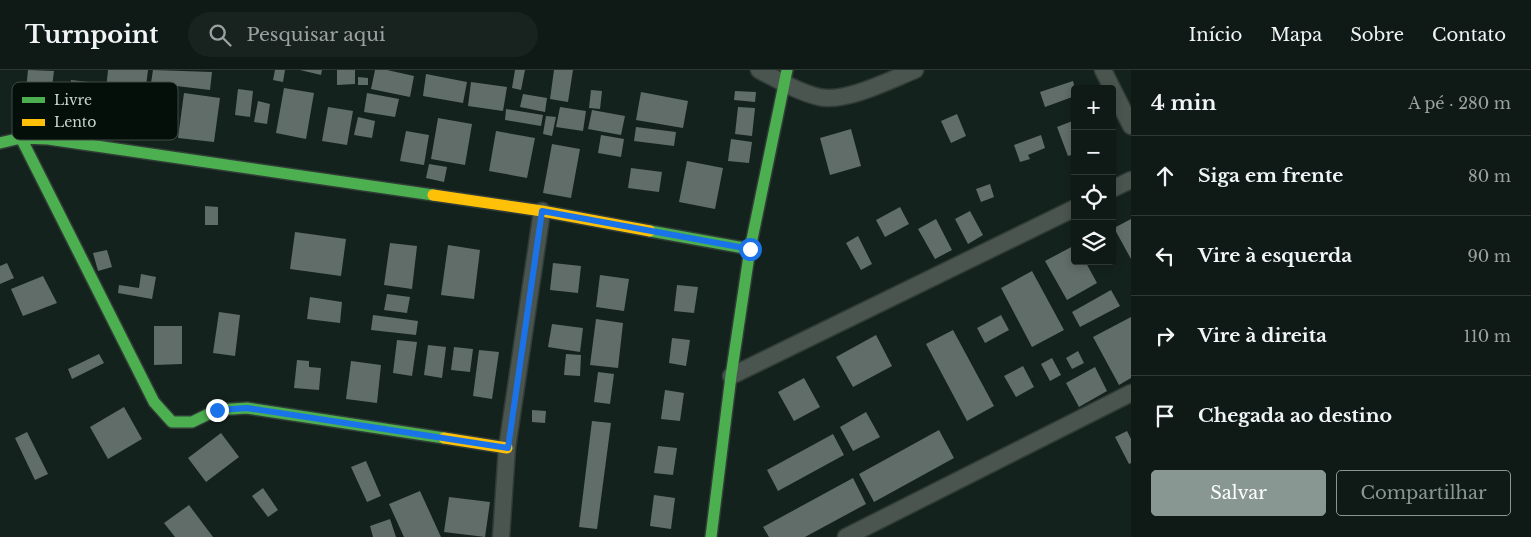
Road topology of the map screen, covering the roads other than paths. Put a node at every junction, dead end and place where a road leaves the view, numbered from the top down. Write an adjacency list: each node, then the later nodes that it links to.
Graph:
1 (759, 70): 4 (street)
2 (914, 70): 4 (street)
3 (1103, 70): 5 (street)
4 (786, 77): 14 (street)
5 (1131, 126)
6 (13, 140): 9 (street)
7 (22, 140): 17 (street)
8 (58, 140): 13 (street)
9 (0, 143)
10 (1131, 180): 11 (street)
11 (1116, 187)
12 (1071, 210): 15 (street)
13 (542, 211): 14 (street); 17 (street)
14 (750, 249): 15 (street)
15 (731, 376): 19 (street)
16 (1131, 393): 20 (street)
17 (508, 448): 18 (street)
18 (501, 537)
19 (711, 537)
20 (846, 537)

